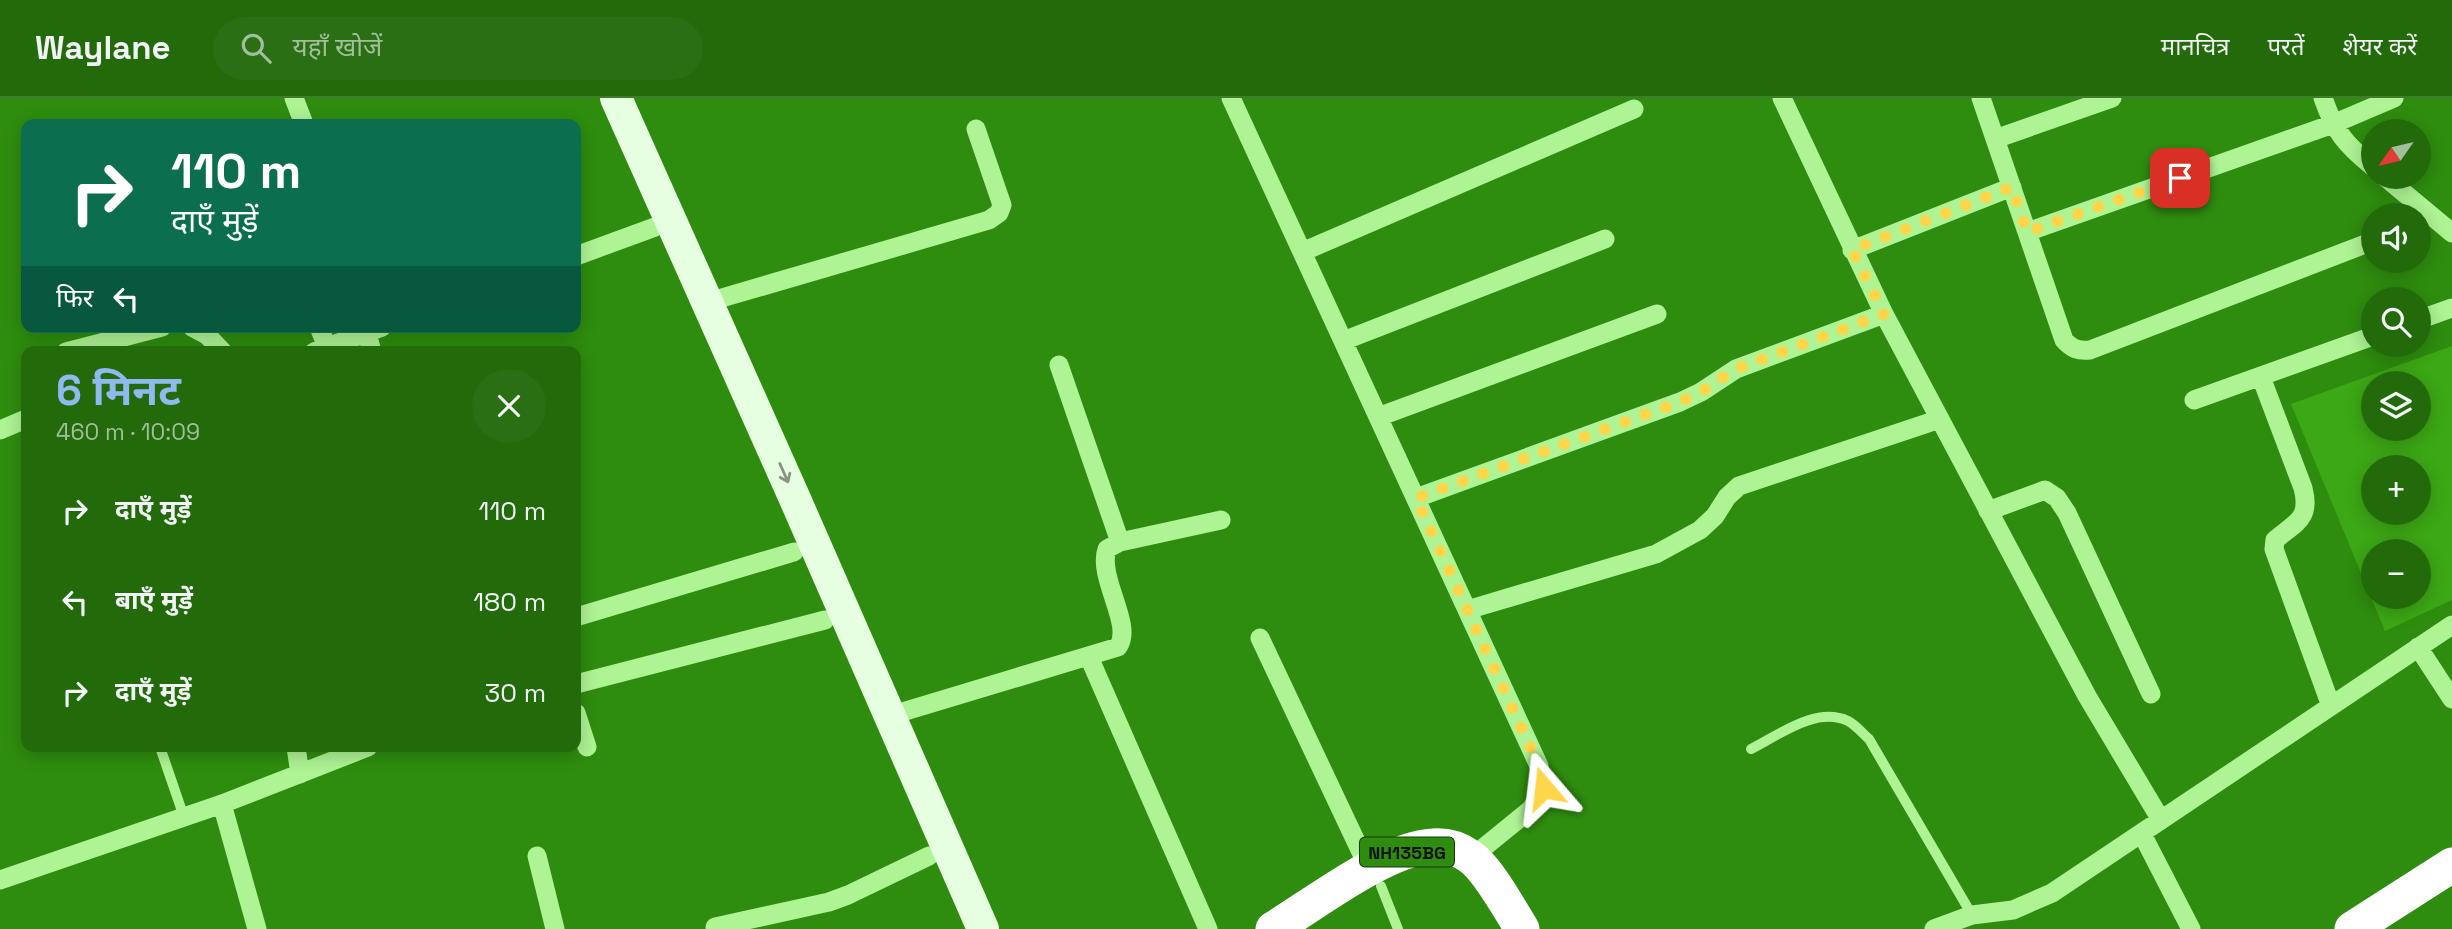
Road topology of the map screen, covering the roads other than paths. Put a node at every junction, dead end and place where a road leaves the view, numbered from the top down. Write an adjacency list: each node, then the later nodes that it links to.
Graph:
1 (294, 98): 11 (street)
2 (598, 98): 20 (main road)
3 (616, 98): 28 (main road)
4 (1231, 98): 26 (street)
5 (1782, 98): 25 (street)
6 (1981, 98): 14 (street)
7 (2112, 98): 14 (street)
8 (2323, 98): 12 (street)
9 (2394, 98): 12 (street)
10 (1634, 108): 26 (street)
11 (302, 119)
12 (2333, 124): 15 (street); 21 (street)
13 (975, 129): 28 (street)
14 (1996, 139): 16 (street)
15 (2361, 156)
16 (2012, 187): 21 (street); 25 (street)
17 (2396, 189): 18 (street)
18 (2409, 203)
19 (2431, 223): 22 (street)
20 (655, 227): 27 (street); 52 (main road)
21 (2027, 232): 24 (street)
22 (2452, 233)
23 (1605, 239): 37 (street)
24 (2361, 246)
25 (1852, 250): 31 (street)
26 (1302, 252): 37 (street)
27 (581, 254)
28 (708, 302): 64 (main road, one-way to 64)
29 (2452, 308): 32 (street)
30 (1657, 314): 44 (street)
31 (1884, 314): 45 (street); 48 (street)
32 (2431, 315)
33 (139, 333): 38 (street)
34 (204, 333): 39 (street)
35 (373, 337): 40 (street)
36 (2361, 340): 42 (street)
37 (1343, 341): 44 (street)
38 (89, 346)
39 (217, 346)
40 (334, 346)
41 (1059, 365): 51 (street)
42 (2261, 377): 43 (street); 63 (street)
43 (2194, 400)
44 (1378, 417): 48 (street)
45 (1940, 419): 49 (street); 53 (street)
46 (21, 421): 47 (street)
47 (0, 430)
48 (1416, 498): 53 (street)
49 (1988, 511): 61 (street); 74 (street)
50 (1220, 520): 51 (street)
51 (1120, 542): 59 (street)
52 (794, 552): 54 (street); 55 (main road)
53 (1467, 610): 78 (street)
54 (581, 616)
55 (825, 620): 60 (street); 77 (main road)
56 (2452, 625): 58 (street)
57 (1260, 638): 80 (street)
58 (2418, 647): 62 (street); 63 (street)
59 (1089, 657): 64 (street); 89 (street)
60 (581, 683)
61 (2151, 694)
62 (2452, 699)
63 (2331, 706): 74 (street)
64 (889, 716): 88 (main road)
65 (581, 728): 66 (street)
66 (587, 747)
67 (1751, 750): 83 (lane)
68 (162, 752): 73 (lane)
69 (297, 752): 71 (street)
70 (355, 752): 71 (street)
71 (300, 774): 72 (street)
72 (222, 804): 73 (street); 85 (street)
73 (184, 817): 81 (street)
74 (2161, 820): 75 (street)
75 (2142, 834): 83 (street); 96 (street)
76 (537, 856): 86 (street)
77 (929, 856): 84 (street); 87 (main road)
78 (1472, 857): 80 (highway, NH135BG); 94 (highway, NH135BG)
79 (2452, 865): 97 (highway)
80 (1375, 877): 90 (highway, NH135BG); 91 (highway, NH135BG); 92 (lane); 93 (highway, NH135BG)
81 (0, 880)
82 (2452, 884): 98 (highway)
83 (1972, 915): 95 (street)
84 (715, 927)
85 (257, 929)
86 (555, 929)
87 (961, 929)
88 (983, 929)
89 (1208, 929)
90 (1273, 929)
91 (1309, 929)
92 (1398, 929)
93 (1499, 929)
94 (1522, 929)
95 (1934, 929)
96 (2191, 929)
97 (2352, 929)
98 (2381, 929)

